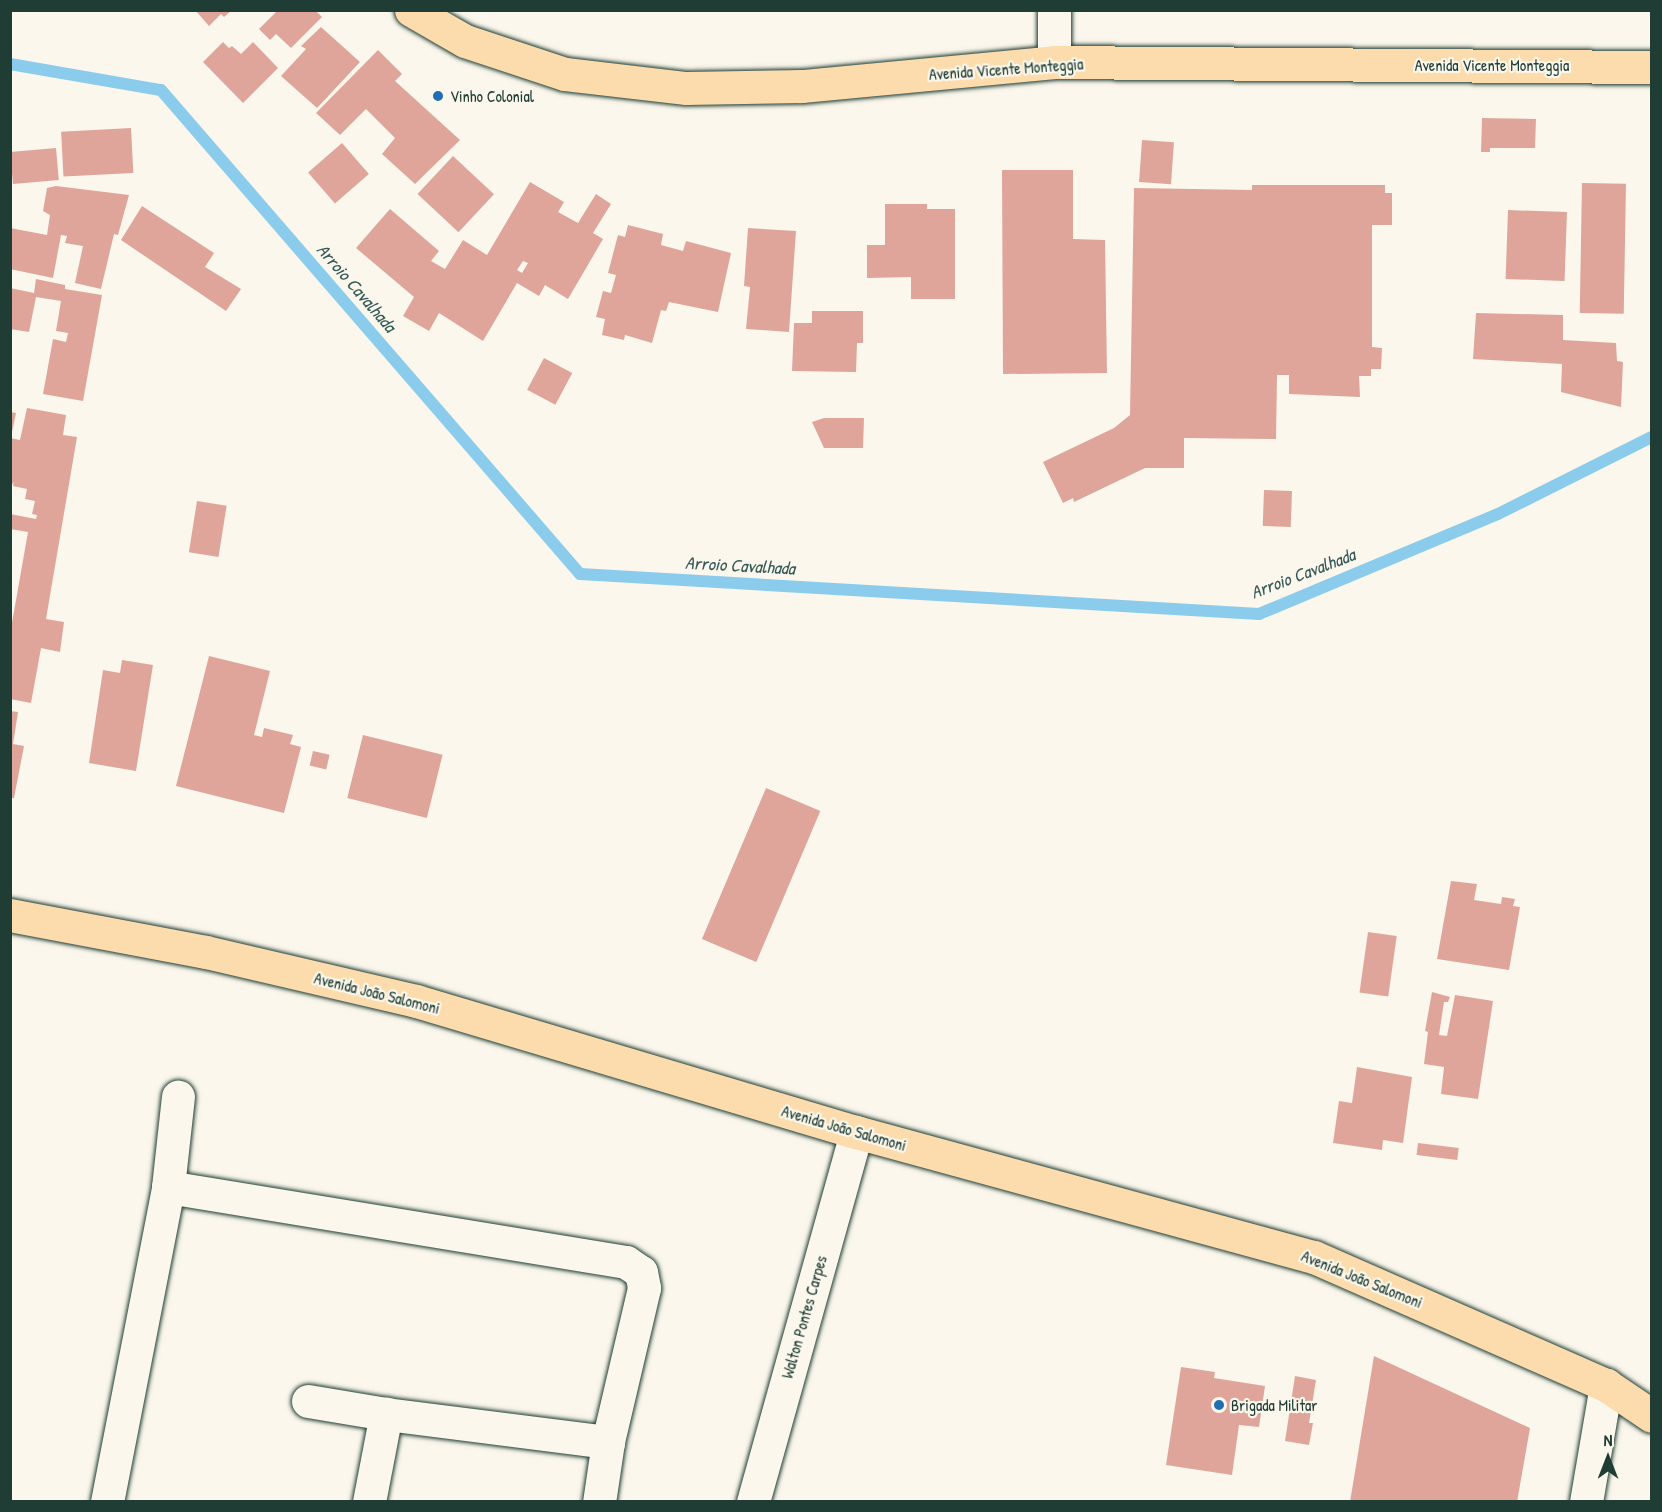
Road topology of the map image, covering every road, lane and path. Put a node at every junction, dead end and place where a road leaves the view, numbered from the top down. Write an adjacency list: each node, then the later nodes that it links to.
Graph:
1 (411, 10): 3 (main road, Avenida Vicente Monteggia)
2 (1054, 10): 3 (street)
3 (1054, 62): 4 (main road, Avenida Vicente Monteggia)
4 (1652, 67)
5 (10, 915): 7 (main road, Avenida João Salomoni)
6 (178, 1097): 8 (street)
7 (856, 1132): 9 (main road, Avenida João Salomoni); 18 (street, Walton Pontes Carpes)
8 (168, 1187): 13 (street); 14 (street)
9 (1606, 1385): 12 (main road, Avenida João Salomoni); 19 (street)
10 (308, 1401): 11 (street)
11 (386, 1414): 13 (street); 16 (street)
12 (1652, 1416)
13 (608, 1442): 17 (street)
14 (107, 1501): 15 (street)
15 (112, 1502)
16 (369, 1502)
17 (599, 1502)
18 (753, 1502)
19 (1586, 1502)

